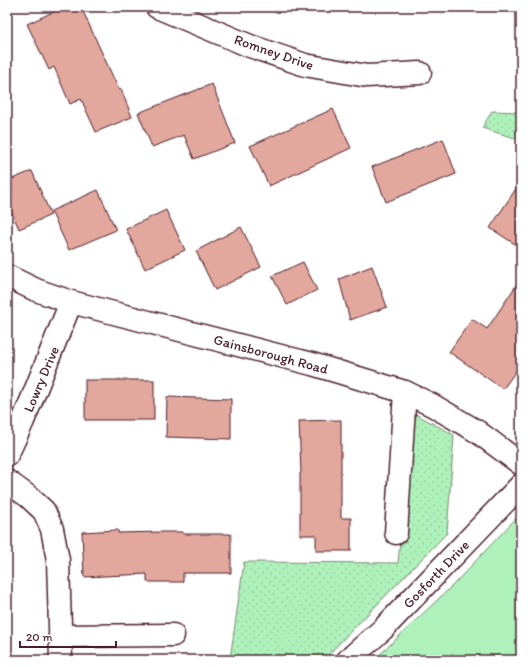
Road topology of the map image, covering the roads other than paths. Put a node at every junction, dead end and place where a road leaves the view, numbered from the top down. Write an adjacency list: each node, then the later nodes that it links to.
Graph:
1 (157, 7): 2 (street, Romney Drive)
2 (420, 73)
3 (7, 276): 4 (street, Gainsborough Road)
4 (72, 302): 5 (street, Gainsborough Road); 6 (street, Lowry Drive)
5 (405, 392): 7 (street, Gainsborough Road); 10 (street)
6 (7, 454)
7 (521, 464)
8 (7, 481): 11 (street)
9 (521, 486): 14 (street, Gosforth Drive)
10 (396, 534)
11 (60, 636): 12 (street); 13 (street)
12 (172, 636)
13 (61, 660)
14 (348, 660)

